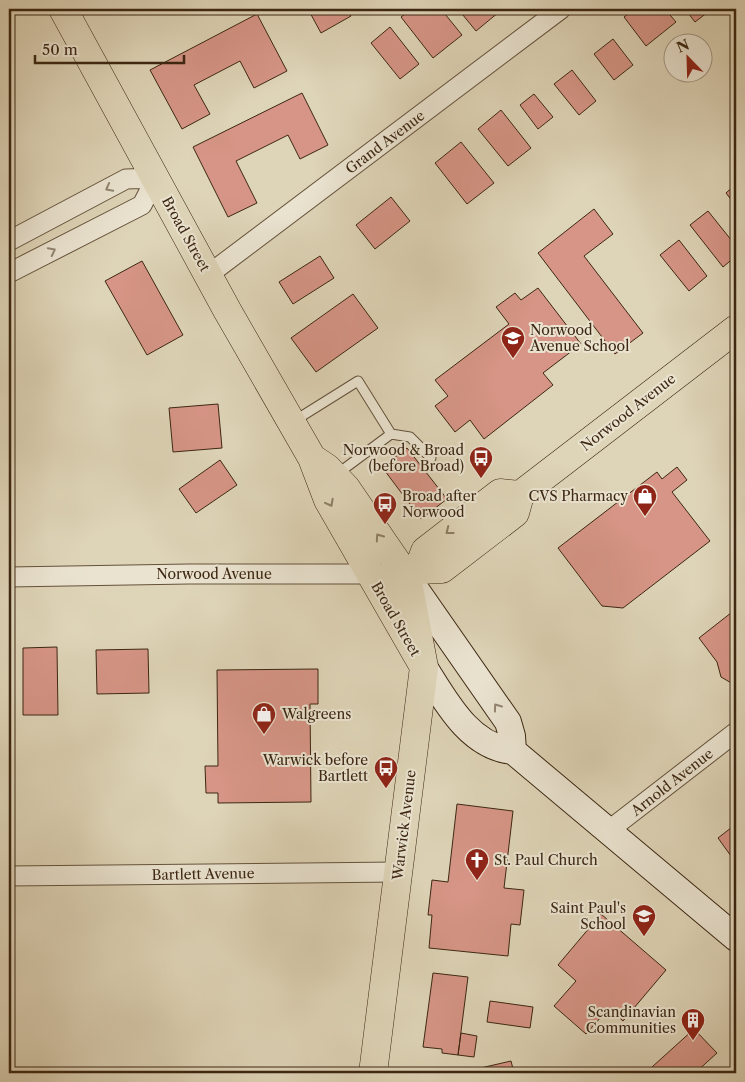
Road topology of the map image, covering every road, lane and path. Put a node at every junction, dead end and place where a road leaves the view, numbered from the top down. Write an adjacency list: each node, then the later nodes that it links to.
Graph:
1 (63, 9): 3 (main road, Broad Street)
2 (561, 9): 6 (street, Grand Avenue)
3 (156, 178): 4 (street, one-way to 4); 5 (street, one-way to 3); 6 (main road, Broad Street)
4 (9, 241)
5 (9, 273)
6 (208, 275): 8 (main road, Broad Street)
7 (736, 329): 14 (main road, Norwood Avenue)
8 (292, 423): 9 (lane); 10 (main road, Broad Street)
9 (391, 434): 11 (lane); 12 (lane)
10 (312, 458): 12 (main road, Broad Street); 13 (main road, Broad Street, one-way to 13)
11 (431, 458)
12 (335, 476): 14 (main road, Broad Street, one-way to 12)
13 (370, 574): 14 (main road, Norwood Avenue); 15 (street, Norwood Avenue); 16 (main road, Broad Street)
14 (412, 574): 16 (main road, Warwick Avenue); 18 (main road, Broad Street, one-way to 14)
15 (9, 577)
16 (424, 667): 18 (main road, Broad Street); 20 (main road, Warwick Avenue)
17 (736, 732): 19 (street, Arnold Avenue)
18 (513, 751): 19 (main road, Broad Street)
19 (608, 832): 22 (main road, Broad Street)
20 (398, 872): 21 (street, Bartlett Avenue); 23 (main road, Warwick Avenue)
21 (9, 876)
22 (736, 938)
23 (373, 1073)

